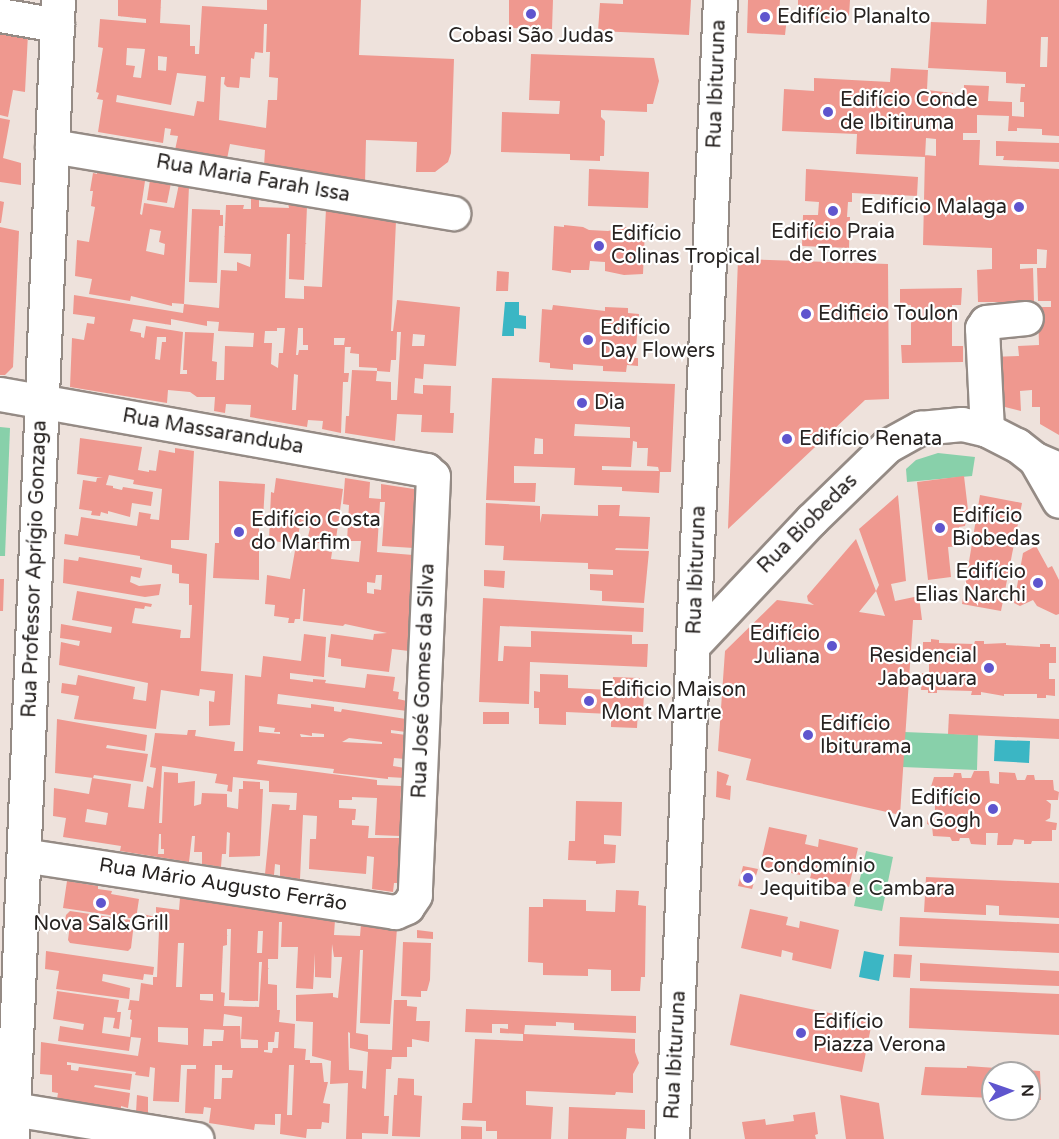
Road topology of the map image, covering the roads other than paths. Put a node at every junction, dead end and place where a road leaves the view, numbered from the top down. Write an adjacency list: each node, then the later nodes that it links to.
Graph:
1 (720, 0): 13 (street, Rua Ibituruna)
2 (58, 13): 3 (street); 4 (street, Rua Professor Aprígio Gonzaga)
3 (0, 15)
4 (52, 146): 5 (street, Rua Maria Farah Issa); 8 (street, Rua Professor Aprígio Gonzaga)
5 (453, 213)
6 (1026, 318): 9 (street)
7 (0, 394): 8 (street, Rua Massaranduba)
8 (42, 401): 11 (street, Rua Massaranduba); 14 (street, Rua Professor Aprígio Gonzaga)
9 (987, 430): 10 (street, Rua Biobedas); 13 (street, Rua Biobedas)
10 (1047, 464): 12 (street, Rua Biobedas)
11 (426, 470): 16 (street, Rua José Gomes da Silva)
12 (1059, 501)
13 (694, 643): 18 (street, Rua Ibituruna)
14 (13, 796): 15 (street, Rua Professor Aprígio Gonzaga)
15 (24, 855): 16 (street, Rua Mário Augusto Ferrão); 17 (street, Rua Professor Aprígio Gonzaga)
16 (415, 895)
17 (13, 1124): 19 (street)
18 (674, 1134)
19 (197, 1139)

